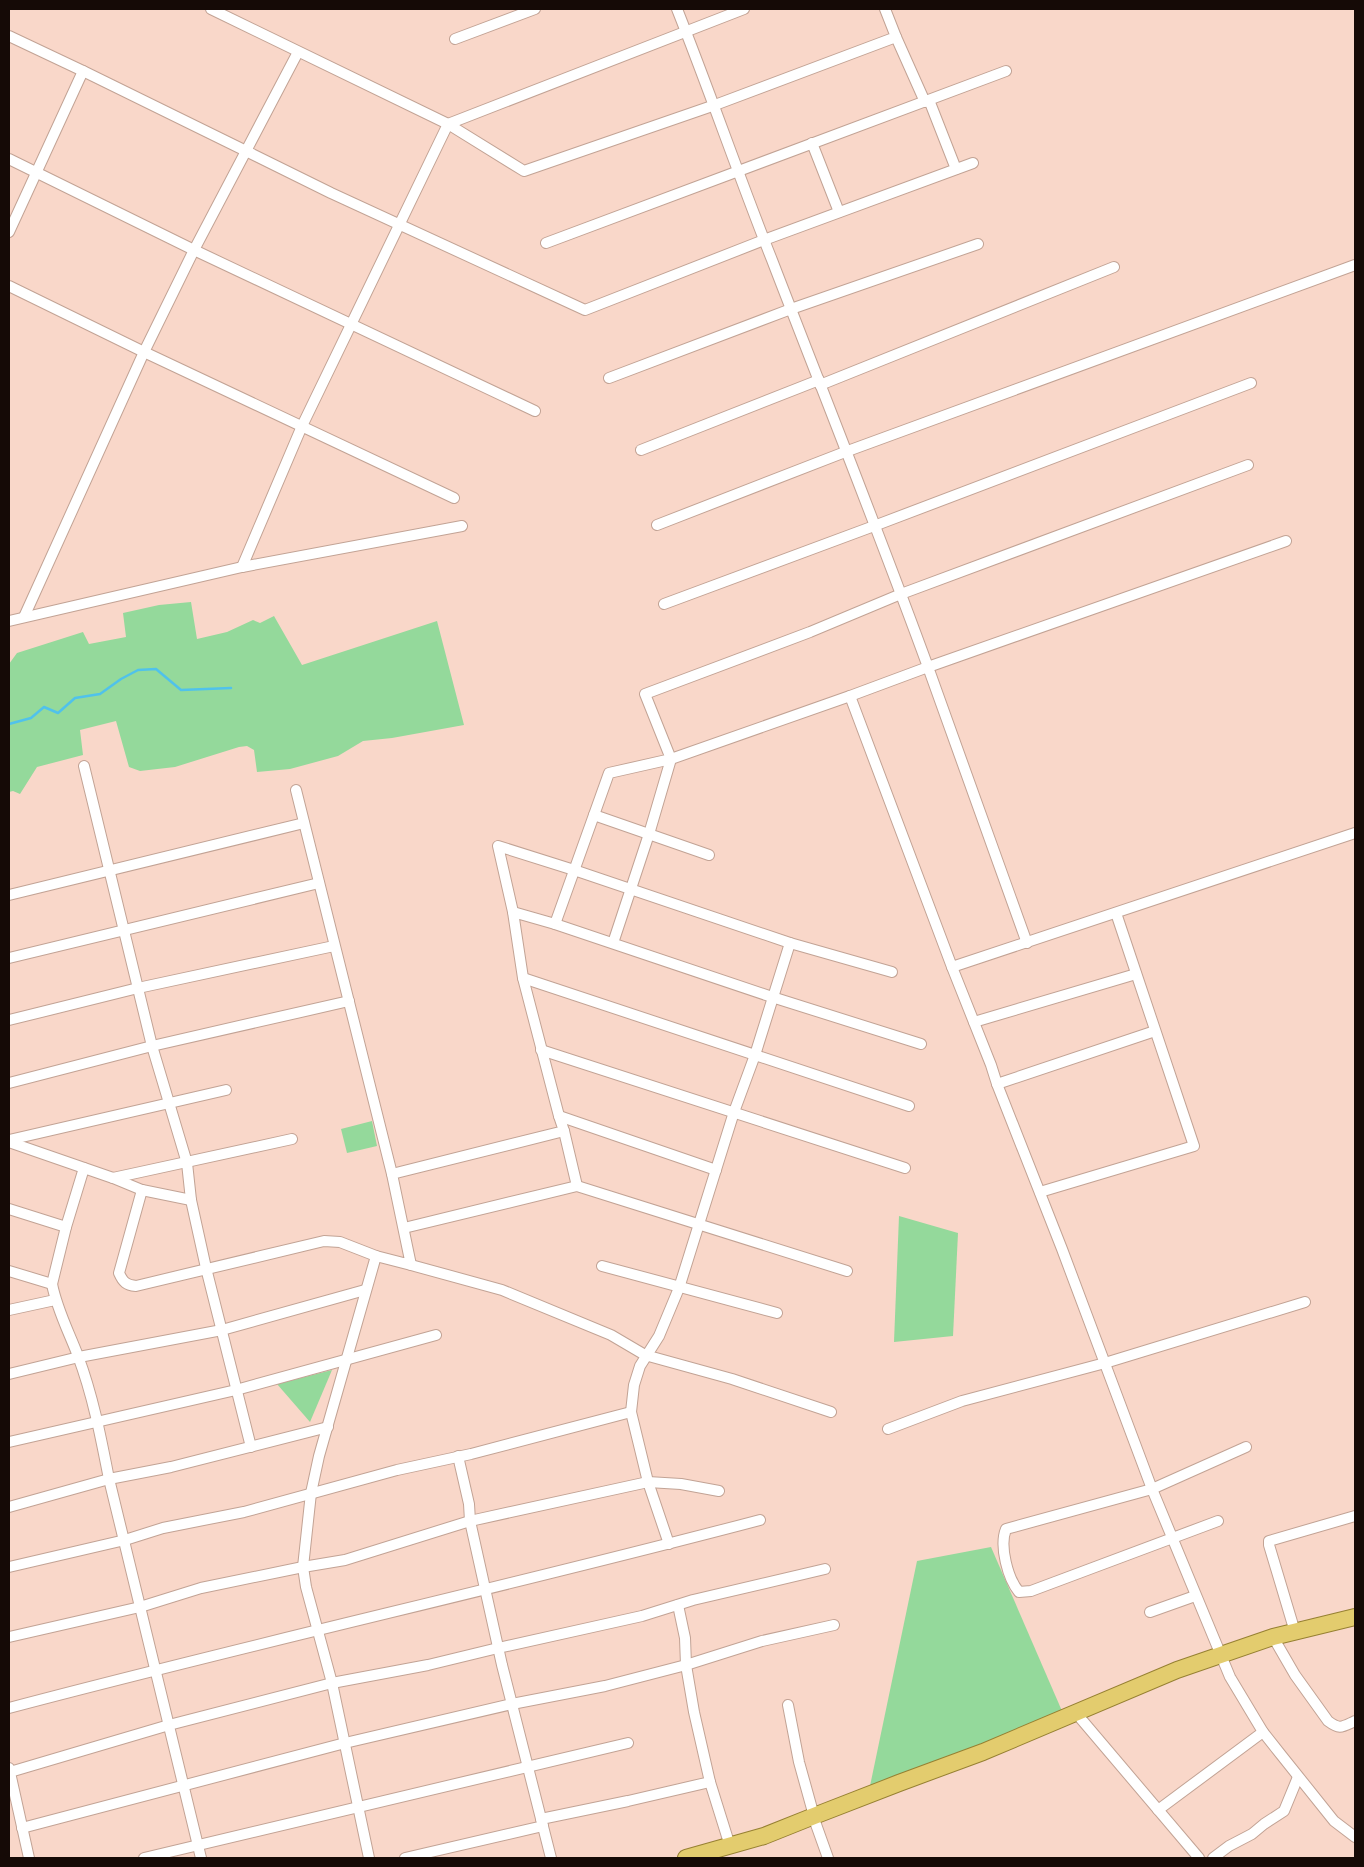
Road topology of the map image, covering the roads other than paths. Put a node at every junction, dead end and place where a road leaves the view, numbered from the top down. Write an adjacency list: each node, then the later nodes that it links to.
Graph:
1 (211, 9): 10 (street)
2 (535, 9): 9 (street)
3 (677, 9): 6 (street)
4 (744, 9): 6 (street)
5 (885, 9): 8 (street)
6 (686, 31): 14 (street); 15 (street)
7 (9, 36): 12 (street)
8 (896, 37): 13 (street); 14 (street)
9 (455, 39)
10 (298, 52): 15 (street); 17 (street)
11 (1006, 70): 13 (street)
12 (83, 71): 17 (street); 22 (street)
13 (927, 101): 16 (street); 20 (street)
14 (715, 105): 15 (street); 21 (street)
15 (448, 124): 24 (street)
16 (812, 143): 21 (street); 23 (street)
17 (246, 151): 24 (street); 29 (street)
18 (9, 159): 22 (street)
19 (973, 163): 20 (street)
20 (956, 169): 23 (street)
21 (739, 170): 26 (street); 27 (street)
22 (37, 172): 25 (street); 29 (street)
23 (838, 212): 26 (street)
24 (400, 225): 26 (street); 34 (street)
25 (9, 232)
26 (764, 240): 33 (street)
27 (546, 242)
28 (978, 244): 33 (street)
29 (194, 250): 34 (street); 35 (street)
30 (1355, 265): 42 (street)
31 (1114, 267): 37 (street)
32 (9, 286): 35 (street)
33 (790, 309): 36 (street); 37 (street)
34 (351, 323): 39 (street); 40 (street)
35 (144, 352): 40 (street); 52 (street)
36 (609, 378)
37 (819, 382): 41 (street); 42 (street)
38 (1251, 383): 47 (street)
39 (535, 411)
40 (302, 426): 44 (street); 49 (street)
41 (640, 450)
42 (845, 452): 45 (street); 47 (street)
43 (1248, 465): 50 (street)
44 (454, 498)
45 (657, 525)
46 (462, 526): 49 (street)
47 (874, 526): 50 (street); 51 (street)
48 (1286, 541): 54 (street)
49 (242, 567): 52 (street)
50 (901, 594): 54 (street); 56 (street)
51 (664, 604)
52 (24, 617): 53 (street)
53 (9, 621)
54 (928, 666): 55 (street); 75 (street)
55 (850, 696): 56 (street); 78 (street)
56 (671, 759): 59 (street); 62 (street)
57 (84, 766): 64 (street)
58 (296, 790): 60 (street)
59 (594, 816): 62 (street); 65 (street)
60 (304, 823): 64 (street); 66 (street)
61 (1355, 833): 70 (street)
62 (649, 834): 63 (street); 67 (street)
63 (709, 855)
64 (110, 870): 68 (street); 72 (street)
65 (574, 870): 67 (street); 69 (street); 71 (street)
66 (319, 883): 72 (street); 76 (street)
67 (632, 889): 73 (street); 74 (street)
68 (9, 896)
69 (513, 912): 71 (street); 81 (street)
70 (1116, 913): 75 (street); 80 (street)
71 (554, 924): 73 (street)
72 (124, 930): 77 (street); 82 (street)
73 (613, 943): 83 (street)
74 (790, 943): 79 (street); 83 (street)
75 (1027, 943): 78 (street)
76 (334, 946): 82 (street); 84 (street)
77 (9, 958)
78 (952, 967): 86 (street)
79 (892, 972)
80 (1136, 974): 86 (street); 87 (street)
81 (523, 978): 90 (street); 91 (street)
82 (138, 988): 85 (street); 89 (street)
83 (772, 997): 88 (street); 91 (street)
84 (349, 1001): 89 (street); 106 (street)
85 (9, 1020)
86 (974, 1022): 93 (street)
87 (1155, 1031): 93 (street); 110 (street)
88 (921, 1044)
89 (152, 1046): 92 (street); 95 (street)
90 (541, 1050): 97 (street); 98 (street)
91 (755, 1055): 96 (street); 97 (street)
92 (9, 1083)
93 (996, 1084): 110 (street)
94 (226, 1090): 95 (street)
95 (170, 1102): 101 (street); 102 (street)
96 (909, 1106)
97 (734, 1112): 104 (street); 105 (street)
98 (559, 1116): 99 (street); 105 (street)
99 (564, 1130): 106 (street); 108 (street)
100 (292, 1139): 102 (street)
101 (9, 1141): 103 (street)
102 (187, 1162): 107 (street); 111 (street)
103 (84, 1168): 107 (street); 114 (street)
104 (905, 1168)
105 (716, 1170): 113 (street)
106 (392, 1174): 115 (street)
107 (113, 1178): 109 (street)
108 (577, 1186): 113 (street); 115 (street)
109 (142, 1190): 111 (street); 119 (street)
110 (1040, 1192): 134 (street)
111 (191, 1200): 119 (street)
112 (9, 1209): 114 (street)
113 (699, 1224): 121 (street); 123 (street)
114 (66, 1227): 122 (street)
115 (404, 1228): 117 (street)
116 (376, 1256): 117 (street); 119 (street); 124 (street)
117 (410, 1265): 131 (street)
118 (602, 1266): 123 (street)
119 (206, 1268): 129 (street)
120 (9, 1271): 122 (street)
121 (847, 1272)
122 (52, 1284): 125 (street)
123 (679, 1288): 128 (street); 131 (street)
124 (365, 1290): 129 (street); 133 (street)
125 (55, 1300): 127 (street); 132 (street)
126 (1305, 1302): 134 (street)
127 (9, 1310)
128 (778, 1313)
129 (222, 1330): 132 (street); 136 (street)
130 (436, 1335): 133 (street)
131 (645, 1355): 137 (street); 138 (street)
132 (79, 1358): 135 (street); 139 (street)
133 (346, 1359): 136 (street); 140 (street)
134 (1105, 1363): 141 (street); 148 (street)
135 (9, 1374)
136 (236, 1390): 139 (street); 143 (street)
137 (631, 1412): 145 (street); 147 (street)
138 (831, 1412)
139 (97, 1420): 142 (street); 146 (street)
140 (328, 1427): 143 (street); 150 (street)
141 (888, 1429)
142 (9, 1442)
143 (251, 1447): 146 (street)
144 (1246, 1447): 148 (street)
145 (458, 1456): 150 (street); 154 (street)
146 (109, 1479): 151 (street); 157 (street)
147 (648, 1482): 149 (street); 154 (street); 158 (street)
148 (1152, 1489): 156 (street); 156 (street)
149 (719, 1491)
150 (310, 1493): 157 (street); 160 (street)
151 (9, 1506)
152 (1355, 1516): 170 (street)
153 (760, 1520): 158 (street)
154 (470, 1521): 160 (street); 162 (street)
155 (1218, 1521): 156 (street)
156 (1173, 1539): 163 (street)
157 (125, 1540): 159 (street); 165 (street)
158 (669, 1544): 162 (street)
159 (9, 1567)
160 (303, 1567): 165 (street); 169 (street)
161 (825, 1569): 164 (street)
162 (486, 1590): 169 (street); 173 (street)
163 (1195, 1596): 166 (street); 174 (street)
164 (678, 1605): 173 (street); 175 (street)
165 (140, 1607): 171 (street); 176 (street)
166 (1150, 1612)
167 (1355, 1617): 170 (highway)
168 (834, 1626): 175 (street)
169 (319, 1630): 176 (street); 177 (street)
170 (1295, 1632): 172 (highway)
171 (9, 1637)
172 (1274, 1638): 174 (highway); 182 (street)
173 (498, 1648): 177 (street); 178 (street)
174 (1221, 1656): 181 (highway); 184 (street)
175 (686, 1665): 178 (street); 190 (street)
176 (156, 1669): 180 (street); 183 (street)
177 (332, 1683): 183 (street); 186 (street)
178 (512, 1704): 186 (street); 187 (street)
179 (788, 1706): 194 (street)
180 (9, 1708)
181 (1076, 1712): 193 (street); 194 (highway)
182 (1355, 1721)
183 (168, 1725): 188 (street); 191 (street)
184 (1263, 1732): 189 (street); 193 (street)
185 (628, 1742): 187 (street)
186 (345, 1743): 191 (street); 192 (street)
187 (528, 1766): 192 (street); 195 (street)
188 (9, 1770): 196 (street)
189 (1298, 1777): 197 (street); 209 (street)
190 (710, 1782): 195 (street); 199 (street)
191 (184, 1786): 196 (street); 198 (street)
192 (358, 1806): 198 (street); 203 (street)
193 (1158, 1810): 208 (street)
194 (814, 1816): 199 (highway); 207 (street)
195 (542, 1823): 204 (street); 205 (street)
196 (22, 1828): 200 (street)
197 (1355, 1837)
198 (197, 1845): 201 (street); 202 (street)
199 (730, 1846): 206 (highway)
200 (29, 1858)
201 (144, 1858)
202 (201, 1858)
203 (369, 1858)
204 (405, 1858)
205 (551, 1858)
206 (686, 1858)
207 (828, 1858)
208 (1198, 1858)
209 (1213, 1858)

